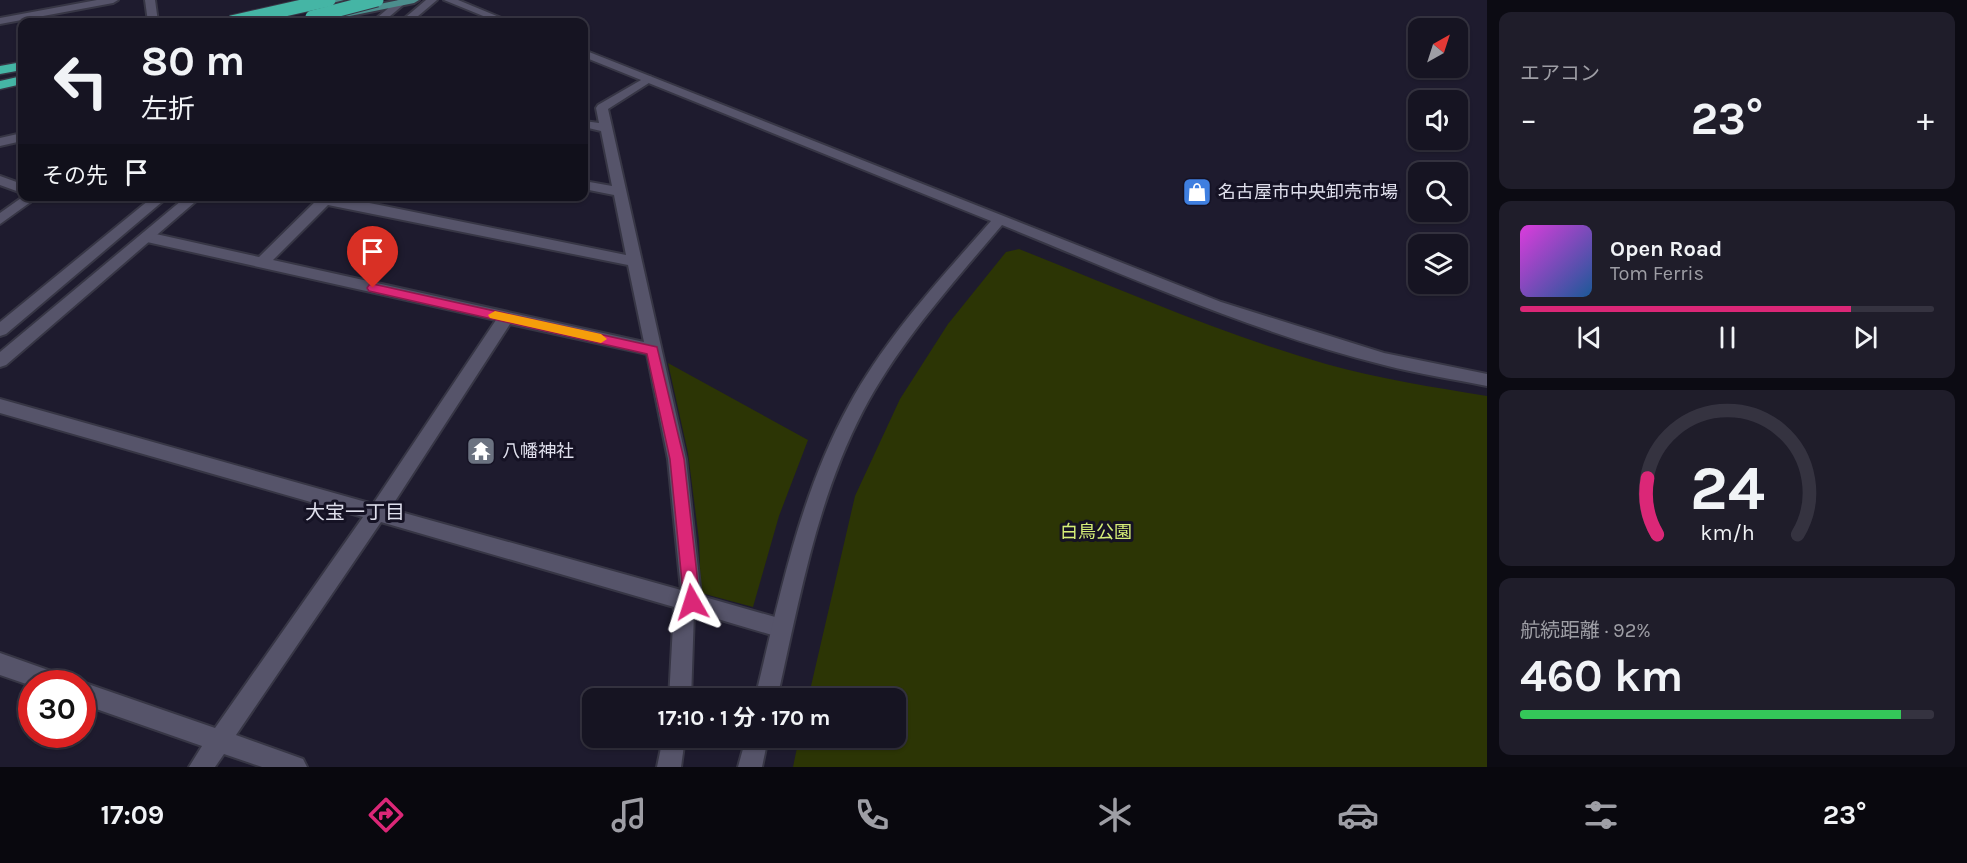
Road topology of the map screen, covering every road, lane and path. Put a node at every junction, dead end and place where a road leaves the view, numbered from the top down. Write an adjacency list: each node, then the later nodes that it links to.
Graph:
1 (113, 0): 18 (street)
2 (150, 0): 10 (street)
3 (329, 0): 12 (highway, bridge)
4 (339, 0): 11 (main road)
5 (377, 0): 13 (highway, bridge)
6 (414, 0): 9 (main road)
7 (432, 0): 16 (street)
8 (449, 0): 17 (street)
9 (403, 1): 14 (main road); 15 (street)
10 (152, 18)
11 (245, 18)
12 (249, 18)
13 (314, 18)
14 (318, 18)
15 (382, 18)
16 (410, 18)
17 (496, 18)
18 (0, 21)
19 (588, 56): 22 (street)
20 (18, 65): 21 (highway)
21 (0, 69)
22 (648, 79): 26 (street); 39 (street)
23 (18, 82): 24 (highway)
24 (0, 86)
25 (588, 125): 26 (street)
26 (606, 128): 32 (street)
27 (18, 138): 28 (street)
28 (0, 142)
29 (0, 180): 31 (street)
30 (588, 186): 32 (street)
31 (18, 187)
32 (620, 192): 41 (street)
33 (26, 201): 38 (street)
34 (157, 201): 44 (street)
35 (190, 201): 40 (street)
36 (325, 201): 42 (street)
37 (343, 201): 41 (street)
38 (0, 220)
39 (999, 220): 47 (street); 51 (street)
40 (147, 237): 42 (street); 46 (street)
41 (634, 261): 45 (street)
42 (262, 263): 43 (street)
43 (506, 318): 45 (street); 49 (street)
44 (0, 330)
45 (653, 350): 50 (street)
46 (0, 362)
47 (1487, 380)
48 (0, 406): 49 (street)
49 (377, 513): 50 (street); 57 (street)
50 (688, 601): 51 (street); 54 (street)
51 (783, 628): 55 (street)
52 (0, 664): 53 (street)
53 (18, 670)
54 (681, 688)
55 (769, 688)
56 (96, 698): 57 (street)
57 (219, 740): 60 (street); 61 (street)
58 (672, 748): 62 (street)
59 (754, 748): 63 (street)
60 (201, 767)
61 (295, 767)
62 (669, 767)
63 (750, 767)

